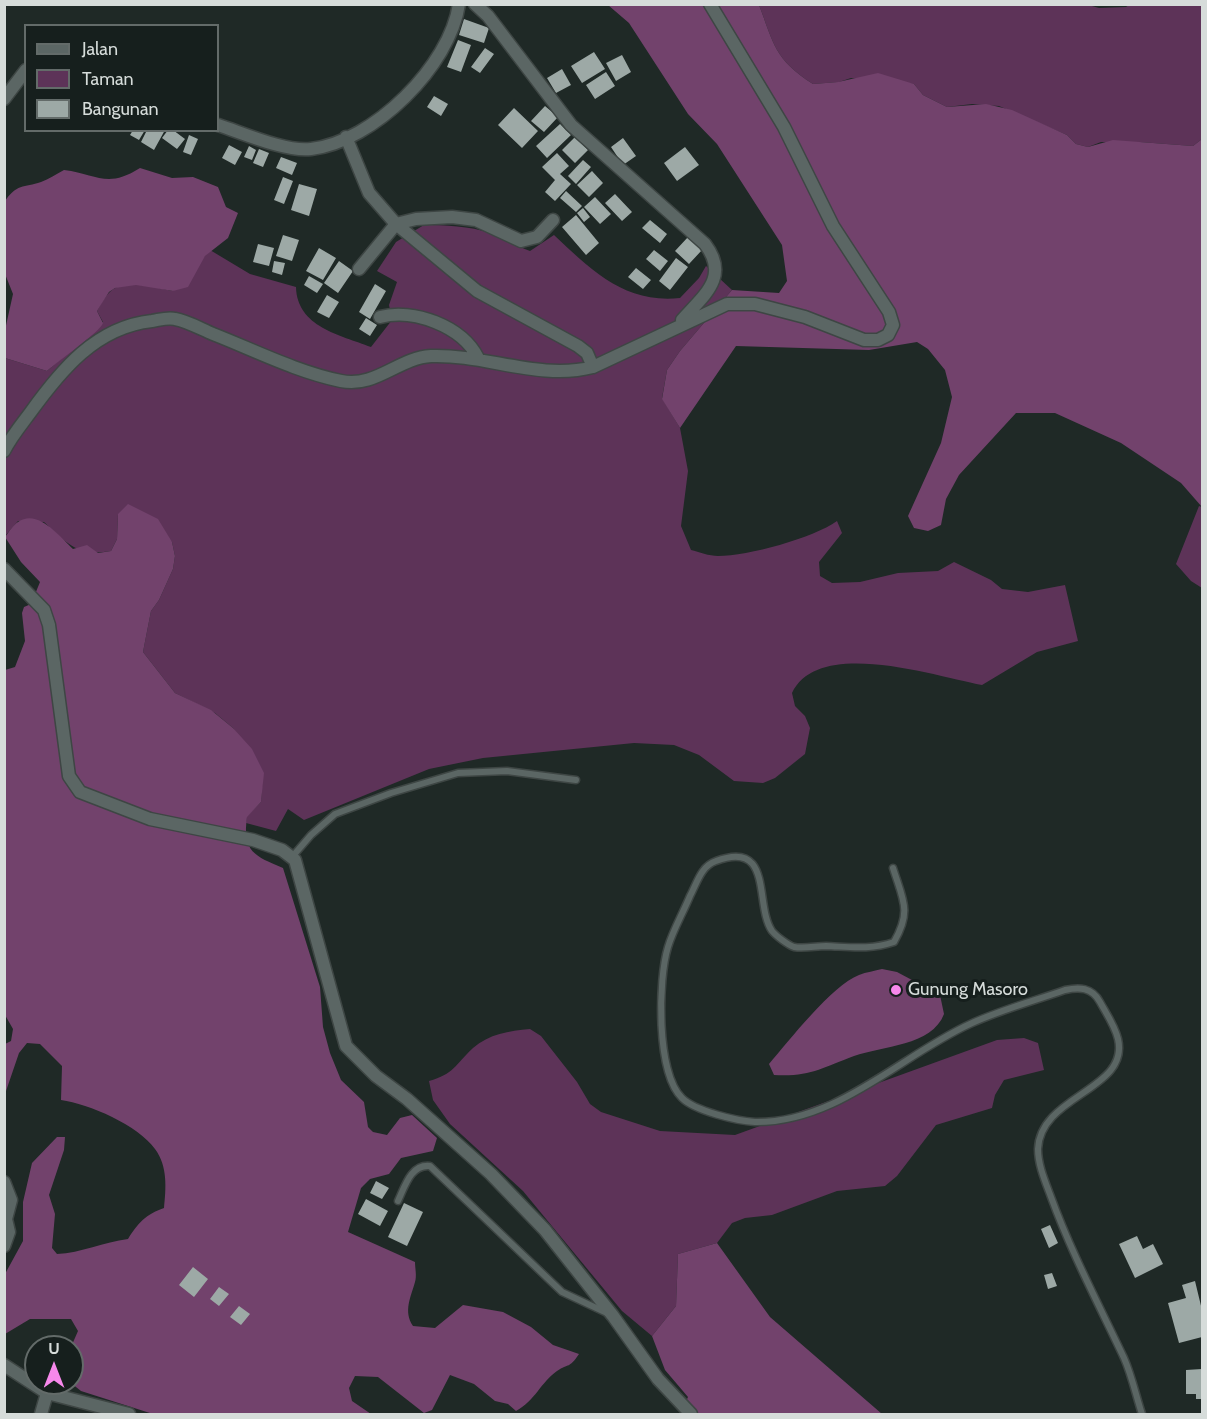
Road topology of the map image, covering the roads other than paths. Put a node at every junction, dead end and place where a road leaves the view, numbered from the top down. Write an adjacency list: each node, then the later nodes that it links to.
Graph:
1 (459, 4): 7 (street)
2 (475, 4): 12 (street)
3 (710, 4): 12 (street)
4 (24, 73): 5 (street)
5 (4, 99)
6 (219, 125): 7 (street)
7 (345, 137): 9 (street)
8 (553, 220): 9 (street)
9 (396, 224): 10 (street); 14 (street)
10 (359, 268)
11 (380, 317): 13 (street)
12 (675, 329): 14 (street)
13 (478, 358): 14 (street); 15 (street)
14 (593, 367)
15 (4, 451)
16 (4, 569): 18 (street)
17 (576, 780): 18 (lane)
18 (292, 857): 24 (street)
19 (893, 868): 32 (lane)
20 (4, 1182): 22 (street)
21 (398, 1201): 24 (lane)
22 (5, 1225): 23 (street)
23 (4, 1246)
24 (613, 1316): 31 (street)
25 (4, 1365): 26 (street)
26 (24, 1378)
27 (46, 1395): 29 (street)
28 (55, 1395): 30 (street)
29 (41, 1414)
30 (129, 1414)
31 (691, 1414)
32 (1142, 1414)

